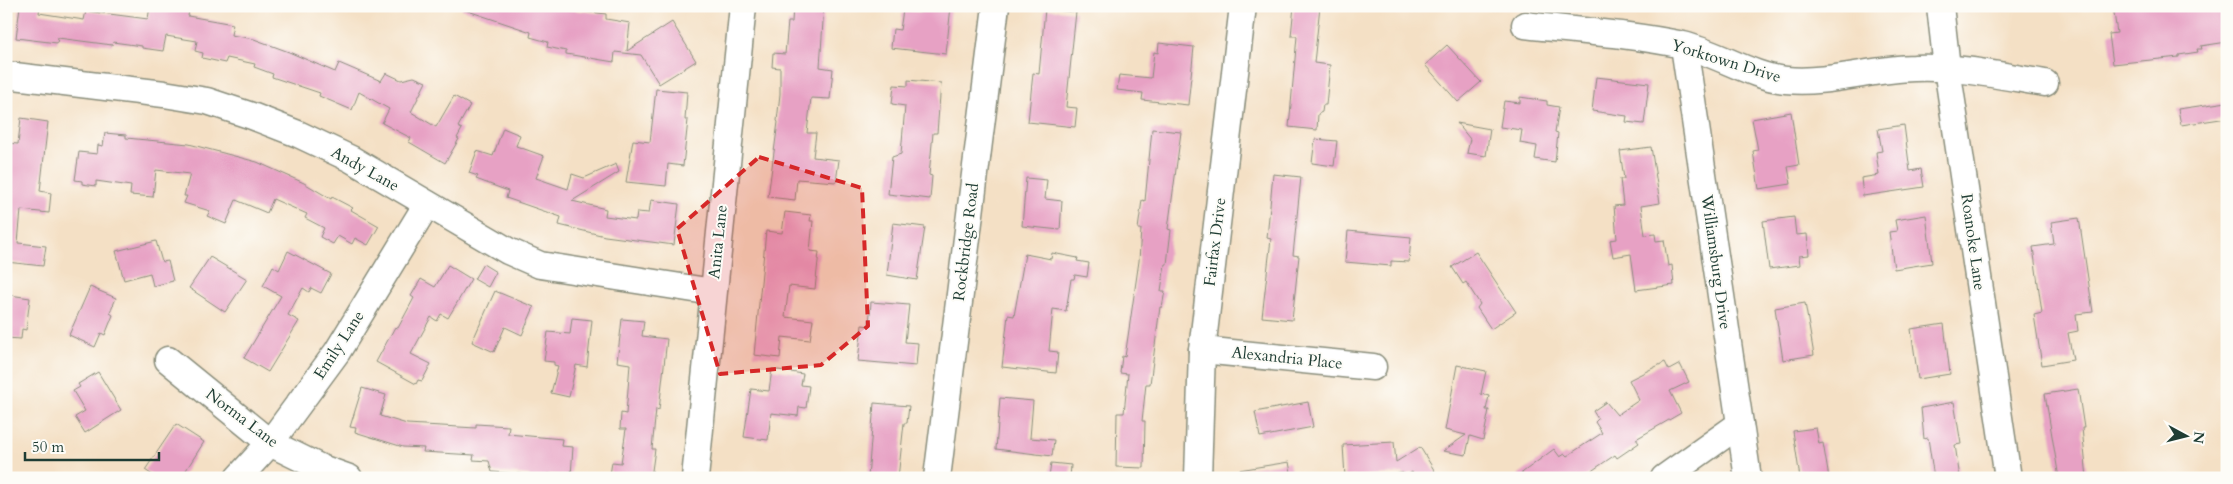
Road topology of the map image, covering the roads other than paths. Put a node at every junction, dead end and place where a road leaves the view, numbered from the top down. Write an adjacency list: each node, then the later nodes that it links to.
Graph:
1 (743, 6): 11 (street, Anita Lane)
2 (996, 6): 20 (street, Rockbridge Road)
3 (1242, 6): 12 (street, Fairfax Drive)
4 (1940, 6): 7 (street, Roanoke Lane)
5 (1525, 25): 6 (street, Yorktown Drive)
6 (1684, 46): 7 (street, Yorktown Drive); 15 (street, Williamsburg Drive)
7 (1947, 68): 9 (street, Yorktown Drive); 24 (street, Roanoke Lane)
8 (6, 75): 10 (street, Andy Lane)
9 (2045, 83)
10 (427, 204): 11 (street, Andy Lane); 16 (street, Emily Lane)
11 (713, 292): 19 (street, Anita Lane)
12 (1202, 350): 14 (street, Alexandria Place); 21 (street, Fairfax Drive)
13 (168, 360): 16 (street, Norma Lane)
14 (1373, 367)
15 (1740, 424): 22 (street); 23 (street, Williamsburg Drive)
16 (270, 444): 17 (street, Emily Lane); 18 (street, Norma Lane)
17 (238, 478)
18 (350, 478)
19 (695, 478)
20 (937, 478)
21 (1198, 478)
22 (1664, 478)
23 (1748, 478)
24 (2008, 478)

